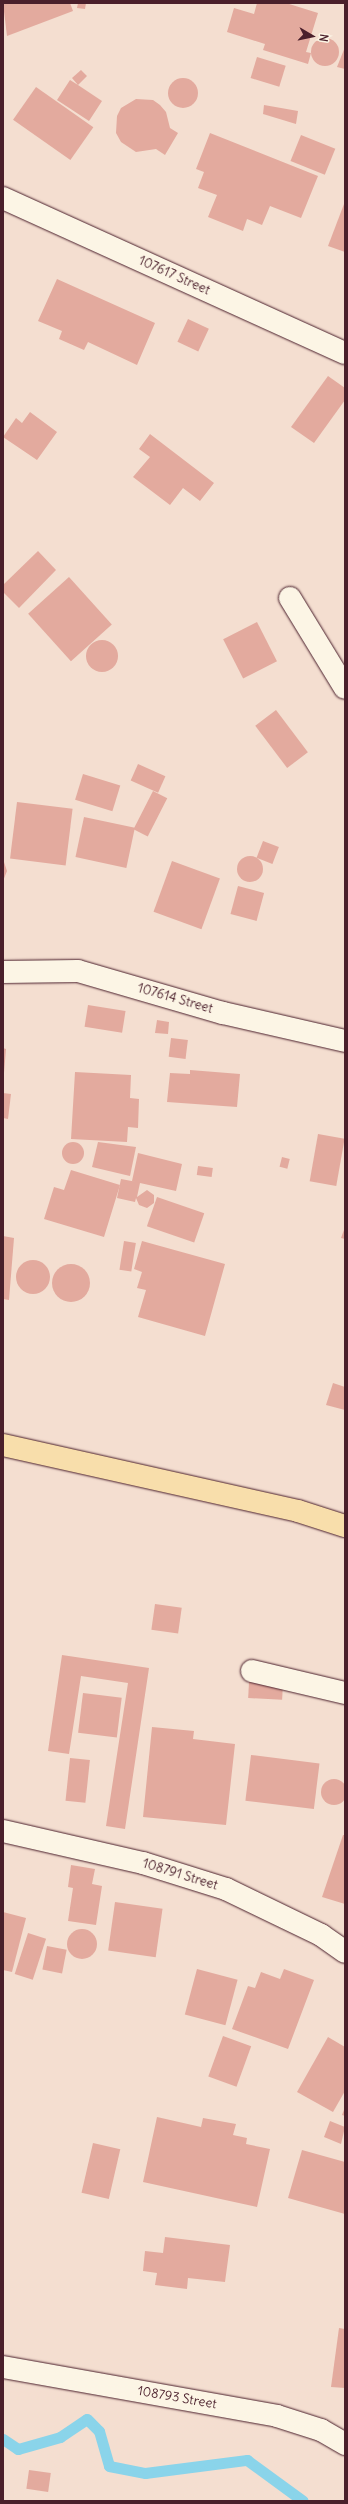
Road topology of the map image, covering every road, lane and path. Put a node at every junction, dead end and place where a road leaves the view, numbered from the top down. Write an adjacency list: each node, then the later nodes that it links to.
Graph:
1 (3, 198): 2 (street, 107617 Street)
2 (345, 353)
3 (290, 598): 4 (street)
4 (345, 688)
5 (3, 972): 6 (street, 107614 Street)
6 (345, 1040)
7 (3, 1445): 8 (main road)
8 (345, 1526)
9 (252, 1672): 10 (street)
10 (345, 1693)
11 (3, 1830): 12 (street, 108791 Street)
12 (345, 1952)
13 (3, 2367): 14 (street, 108793 Street)
14 (345, 2444)

